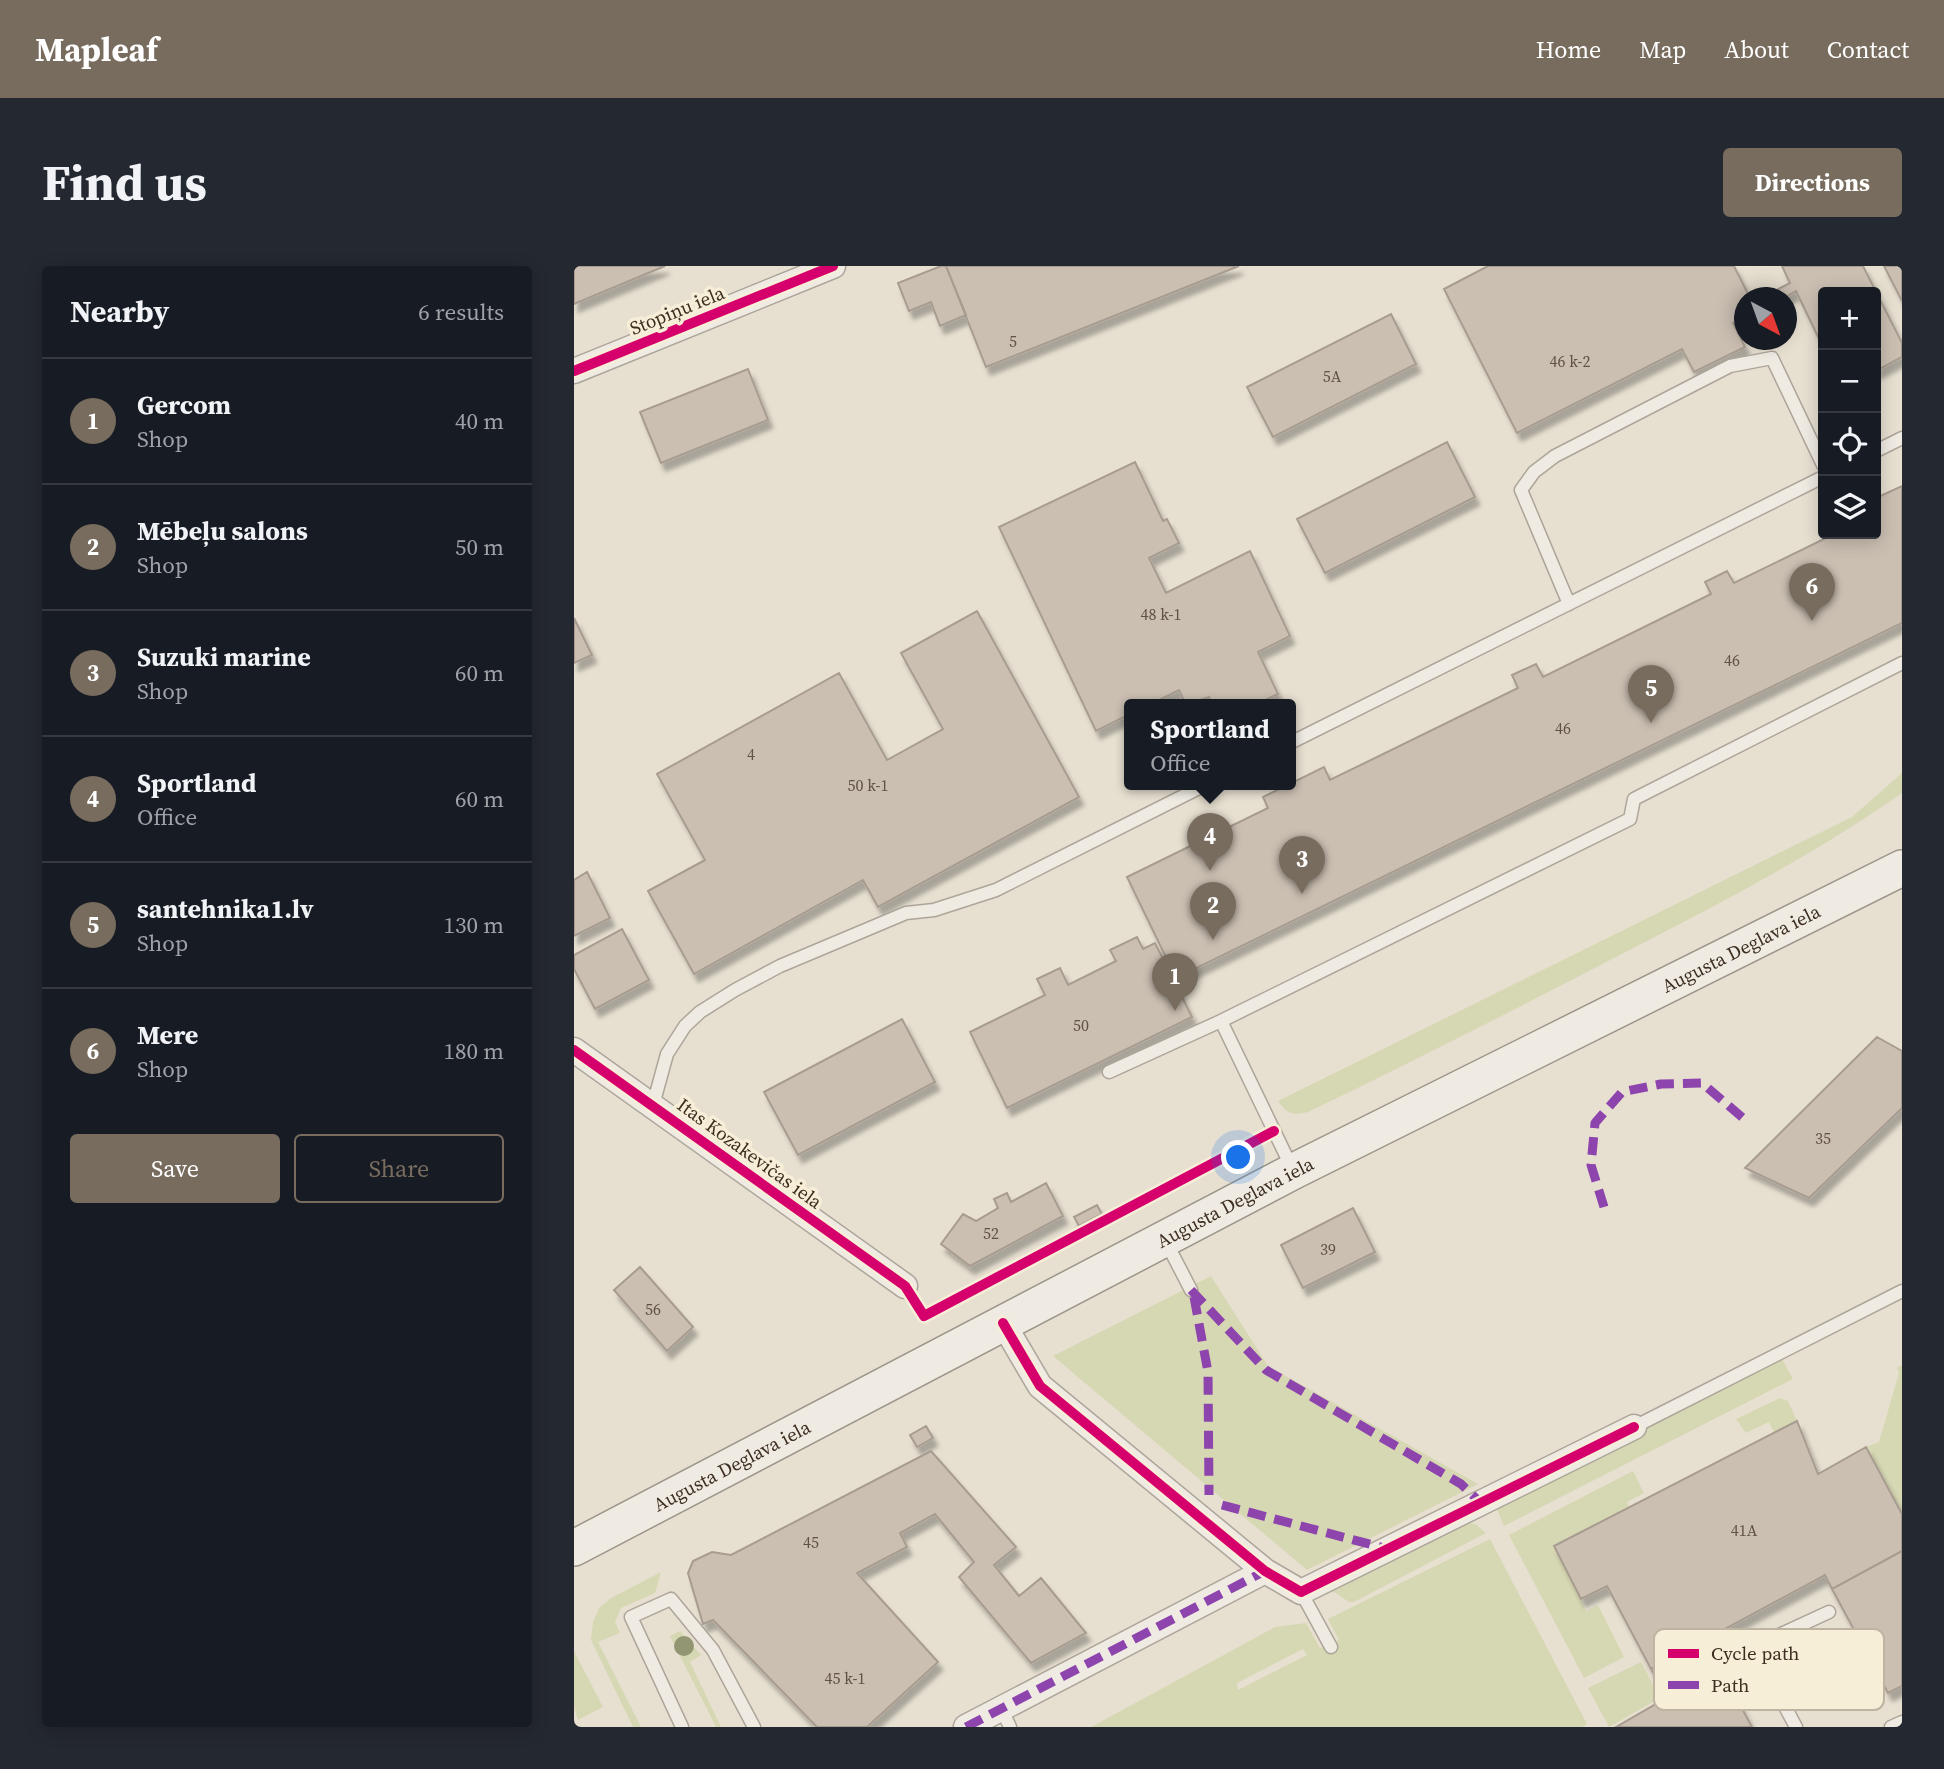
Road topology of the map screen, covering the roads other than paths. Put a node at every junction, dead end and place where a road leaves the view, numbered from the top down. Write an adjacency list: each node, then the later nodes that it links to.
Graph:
1 (832, 266): 2 (street, Stopiņu iela)
2 (802, 272): 3 (street, Stopiņu iela)
3 (574, 371)
4 (1902, 438): 5 (lane)
5 (1881, 448)
6 (1818, 455): 8 (lane)
7 (1818, 480): 8 (lane)
8 (1569, 604): 10 (lane)
9 (1902, 663): 13 (lane)
10 (1296, 740)
11 (1195, 790): 16 (lane)
12 (1902, 868): 17 (main road, Augusta Deglava iela)
13 (1221, 1021): 15 (lane); 17 (lane)
14 (574, 1050): 16 (street, Itas Kozakevičas iela)
15 (1108, 1072)
16 (653, 1105): 19 (street, Itas Kozakevičas iela)
17 (1294, 1171): 18 (main road, Augusta Deglava iela)
18 (1164, 1239): 20 (lane); 22 (main road, Augusta Deglava iela)
19 (905, 1286)
20 (1191, 1290)
21 (1902, 1291): 23 (lane)
22 (1003, 1323): 24 (main road, Augusta Deglava iela); 25 (street)
23 (1634, 1427): 26 (street)
24 (574, 1548)
25 (1265, 1571): 26 (street); 31 (street)
26 (1301, 1592): 29 (lane)
27 (1829, 1612): 28 (lane)
28 (1792, 1629)
29 (1331, 1647)
30 (1787, 1710): 36 (lane)
31 (1006, 1719): 35 (street)
32 (1902, 1722): 37 (lane)
33 (682, 1727): 34 (lane)
34 (754, 1727)
35 (966, 1727)
36 (1796, 1727)
37 (1891, 1727)

